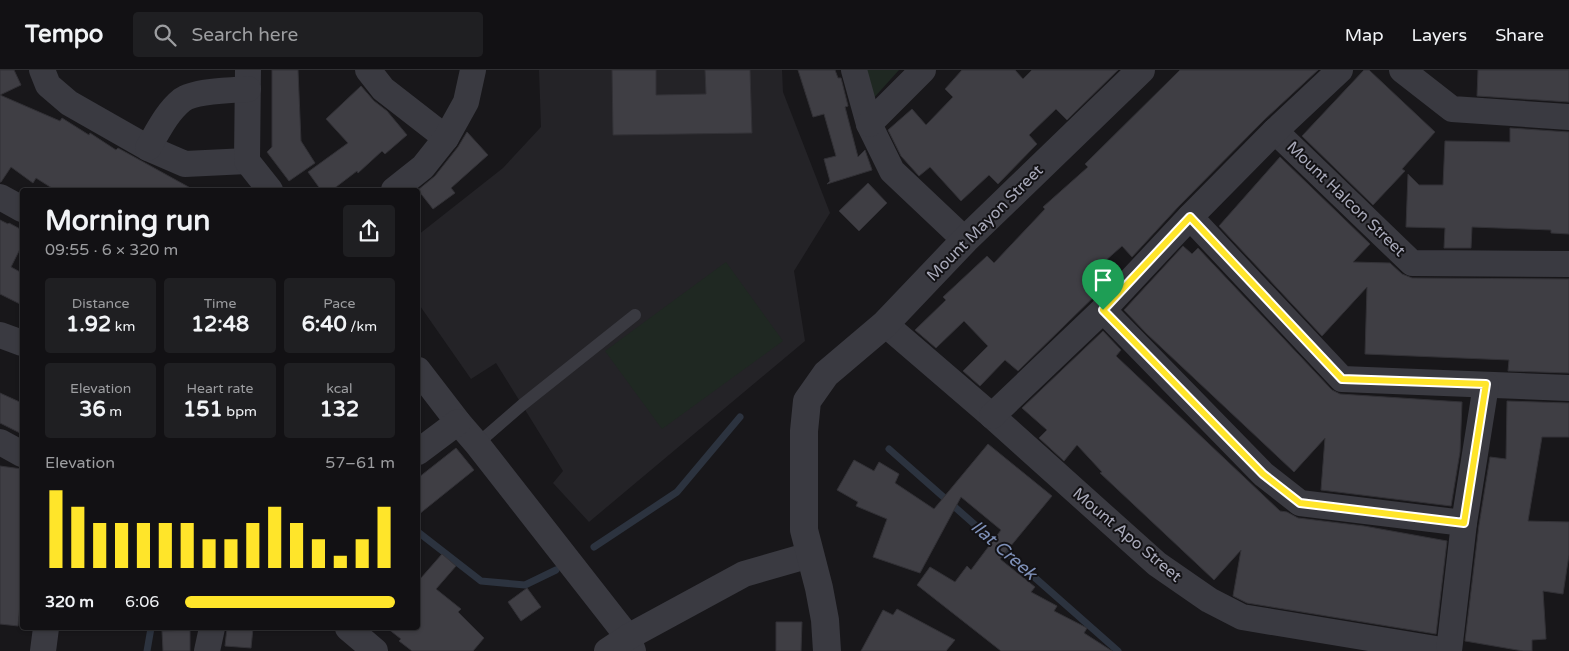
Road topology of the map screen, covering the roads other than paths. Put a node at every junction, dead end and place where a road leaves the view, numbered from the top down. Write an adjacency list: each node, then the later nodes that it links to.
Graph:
1 (42, 70): 14 (street)
2 (368, 70): 13 (street)
3 (472, 70): 13 (street)
4 (854, 70): 11 (street)
5 (923, 70): 11 (street)
6 (1141, 70): 21 (street, Mount Mayon Street)
7 (1340, 70): 12 (street)
8 (1402, 70): 10 (street)
9 (248, 79): 14 (street); 15 (street)
10 (1569, 117)
11 (869, 124): 21 (street)
12 (1275, 131): 20 (street); 22 (street, Mount Halcon Street)
13 (446, 138): 17 (street)
14 (148, 148): 15 (street)
15 (247, 162): 16 (street)
16 (268, 188)
17 (397, 188)
18 (0, 198): 19 (street)
19 (20, 208)
20 (1190, 217): 23 (street); 29 (street)
21 (965, 240): 25 (street, Mount Mayon Street)
22 (1569, 264)
23 (1103, 310): 31 (street); 37 (street)
24 (635, 315): 34 (lane)
25 (886, 324): 31 (street, Mount Apo Street); 38 (street, Mount Mayon Street)
26 (0, 335): 27 (street)
27 (20, 342)
28 (420, 373): 32 (street)
29 (1486, 384): 30 (street); 37 (street)
30 (1569, 388)
31 (992, 416): 45 (street, Mount Apo Street)
32 (458, 422): 34 (street); 35 (street)
33 (0, 442): 36 (street)
34 (477, 444): 41 (street)
35 (420, 450)
36 (20, 453)
37 (1464, 523): 45 (street)
38 (810, 555): 41 (street); 44 (street, Mount Mayon Street)
39 (46, 630): 42 (street)
40 (212, 630): 43 (street)
41 (623, 646)
42 (44, 651)
43 (207, 651)
44 (827, 651)
45 (1449, 651)

